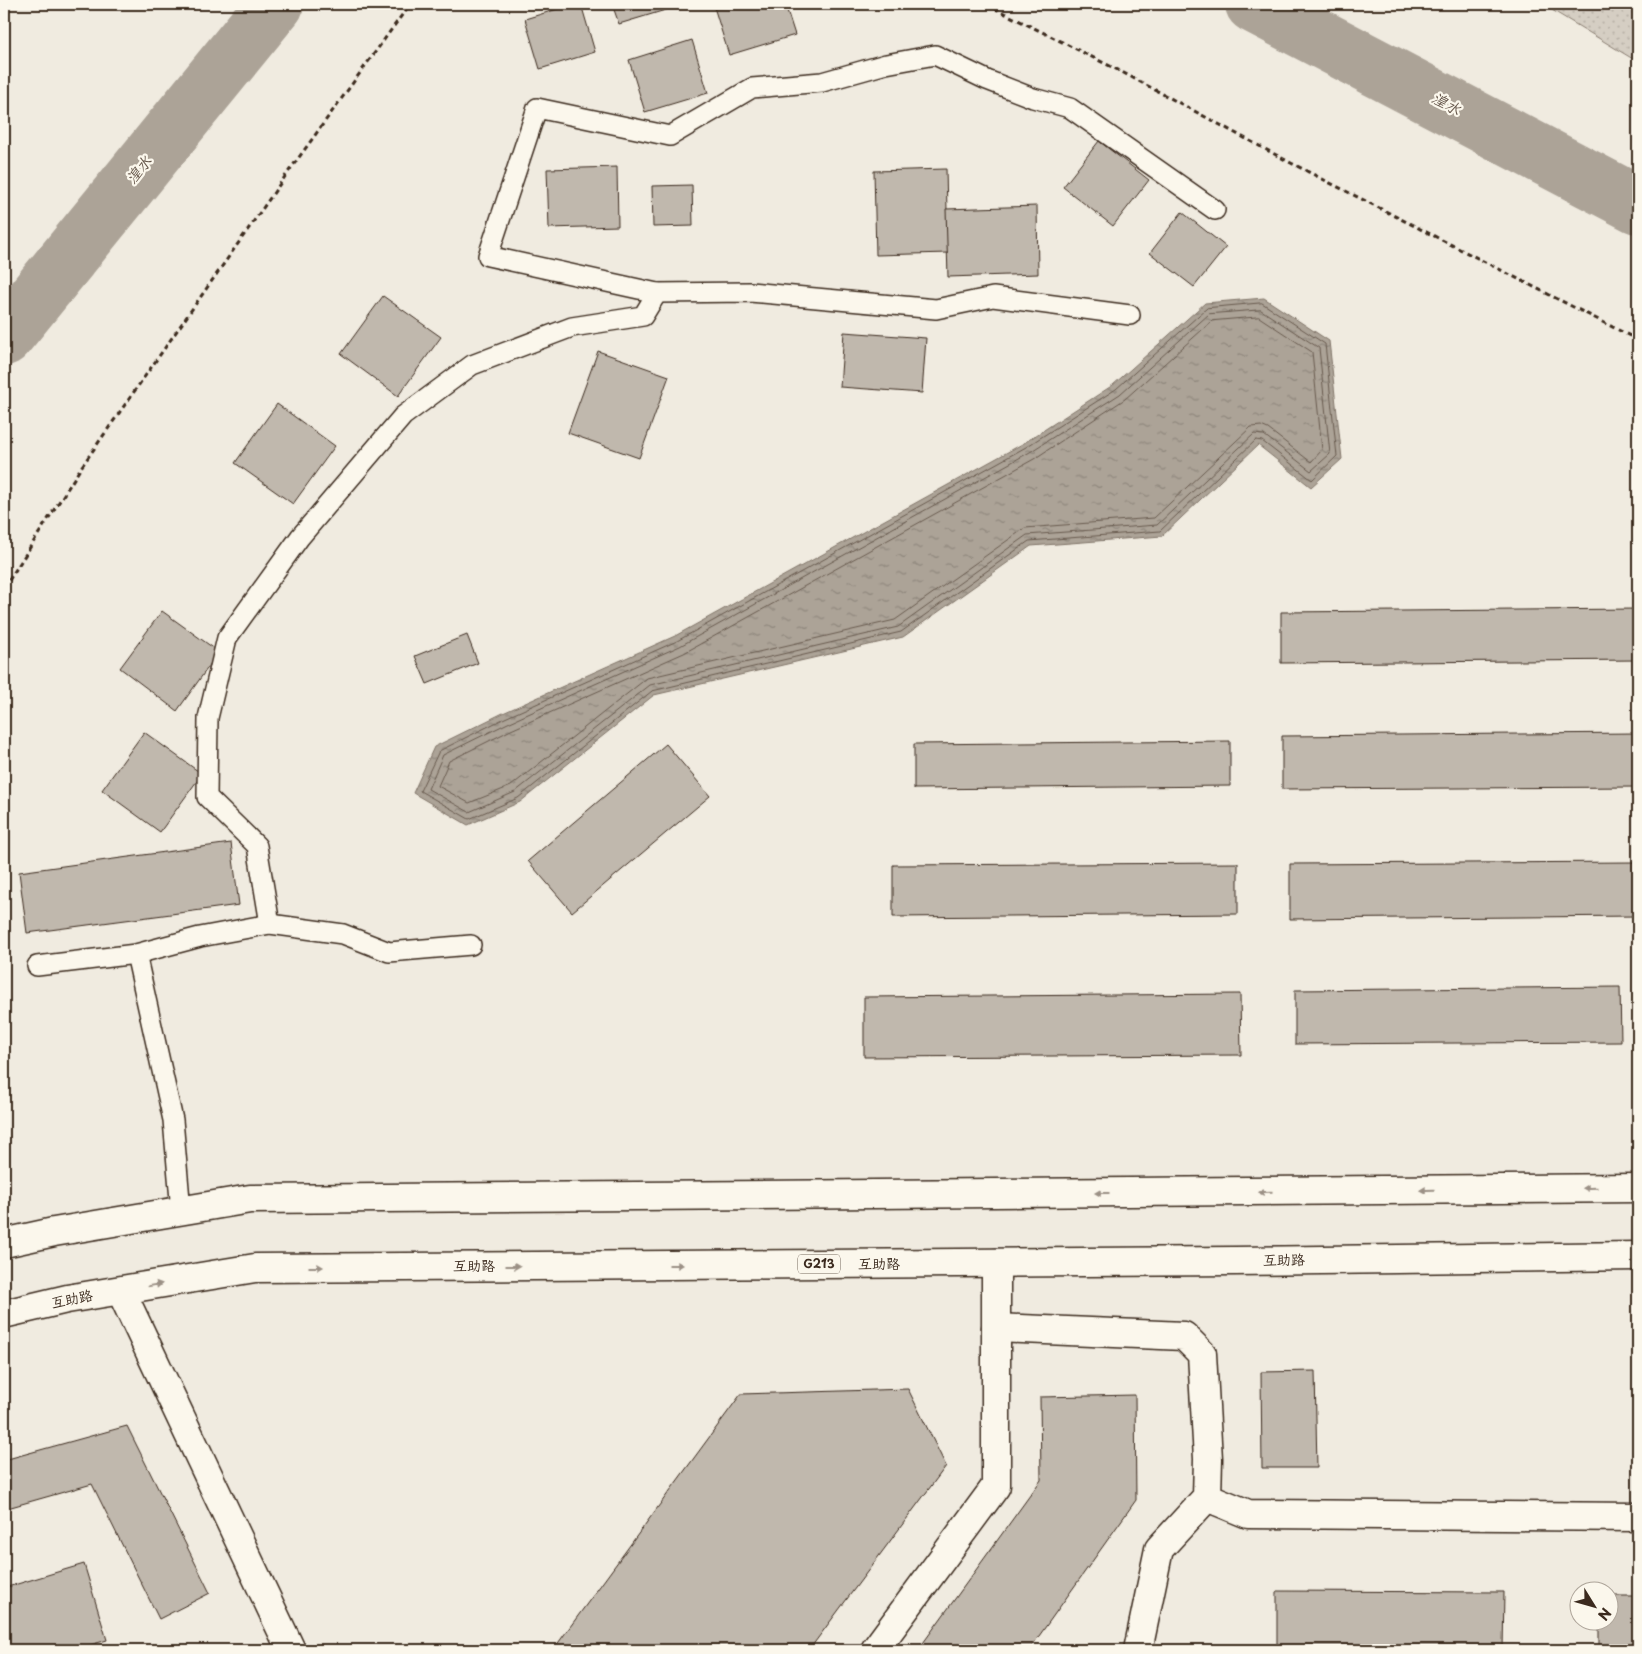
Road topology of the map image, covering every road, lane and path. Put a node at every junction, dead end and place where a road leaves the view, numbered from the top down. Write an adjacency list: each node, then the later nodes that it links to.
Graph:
1 (410, 4): 7 (path)
2 (986, 4): 6 (path)
3 (1215, 210): 4 (lane)
4 (657, 293): 5 (lane); 8 (lane)
5 (1130, 315)
6 (1638, 340)
7 (4, 588)
8 (270, 924): 9 (lane); 10 (lane)
9 (470, 944)
10 (136, 954): 11 (lane); 13 (lane)
11 (37, 966)
12 (1638, 1188): 13 (main road, one-way to 13)
13 (182, 1211): 14 (main road)
14 (4, 1243)
15 (1638, 1256): 16 (main road, 互助路 / G213)
16 (996, 1263): 17 (main road, 互助路 / G213, one-way to 16); 19 (main road)
17 (121, 1290): 18 (main road, 互助路 / G213); 22 (main road)
18 (4, 1314)
19 (996, 1328): 20 (main road); 23 (main road)
20 (1207, 1497): 21 (main road); 24 (main road)
21 (1638, 1518)
22 (291, 1650)
23 (875, 1650)
24 (1138, 1650)

